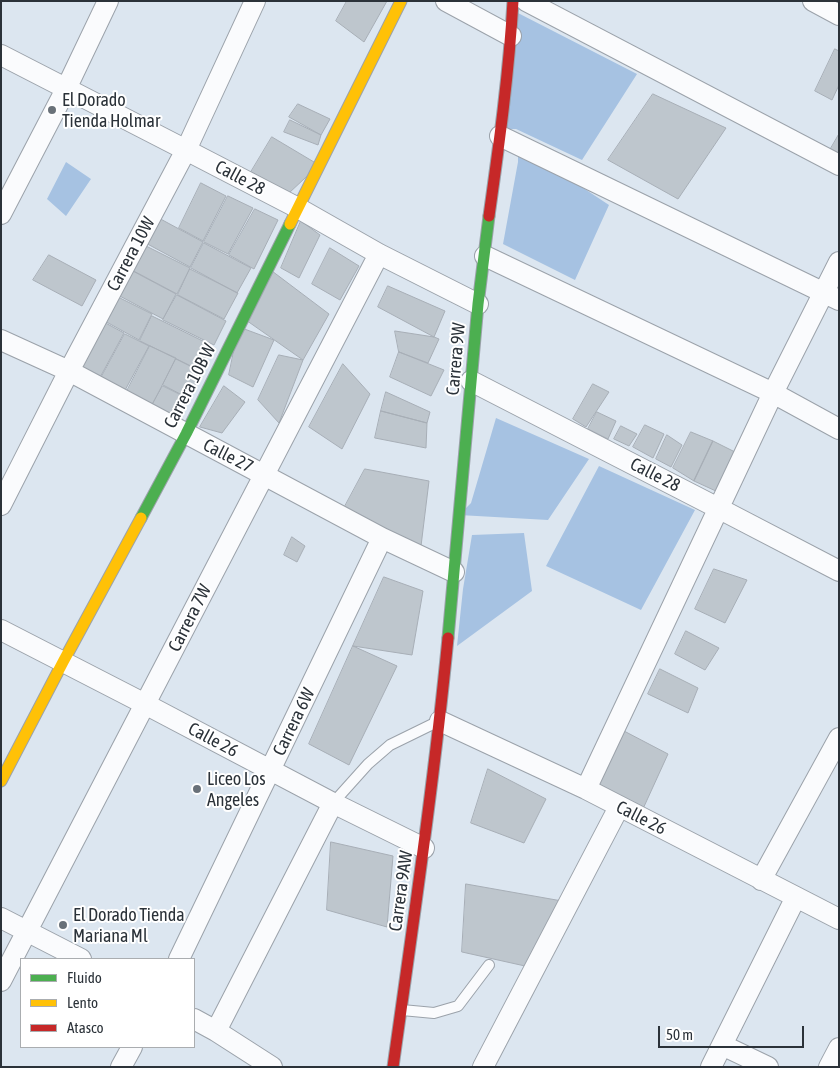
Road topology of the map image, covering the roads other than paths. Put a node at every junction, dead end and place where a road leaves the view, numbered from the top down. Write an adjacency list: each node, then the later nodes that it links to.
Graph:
1 (108, 1): 9 (street)
2 (255, 1): 11 (street, Carrera 10W)
3 (401, 1): 13 (main road, Carrera 10B W)
4 (446, 1): 7 (street)
5 (513, 1): 7 (main road, Carrera 9W)
6 (526, 1): 12 (street)
7 (511, 36): 10 (main road, Carrera 9W)
8 (1, 55): 9 (street, Calle 28)
9 (66, 89): 11 (street, Calle 28); 14 (street)
10 (500, 136): 16 (main road, Carrera 9W); 18 (street)
11 (186, 150): 13 (street, Calle 28); 21 (street, Carrera 10W)
12 (839, 166)
13 (298, 208): 15 (street, Calle 28); 25 (main road, Carrera 10B W)
14 (1, 214)
15 (379, 254): 19 (street, Calle 28); 26 (street, Carrera 7W)
16 (485, 256): 19 (main road, Carrera 9W); 23 (street)
17 (839, 262): 18 (street)
18 (831, 296): 23 (street)
19 (478, 304): 22 (main road, Carrera 9W)
20 (1, 340): 21 (street, Calle 27)
21 (69, 371): 25 (street, Calle 27); 27 (street, Carrera 10W)
22 (471, 381): 28 (street, Calle 28); 30 (main road, Carrera 9W)
23 (773, 393): 24 (street); 28 (street)
24 (839, 429)
25 (186, 434): 26 (street, Calle 27); 33 (main road, Carrera 10B W)
26 (264, 474): 29 (street, Calle 27); 34 (street, Carrera 7W)
27 (1, 505)
28 (718, 508): 31 (street, Calle 28); 39 (street)
29 (382, 538): 30 (street, Calle 27); 37 (street, Carrera 6W)
30 (454, 572): 35 (main road, Carrera 9W)
31 (839, 572)
32 (1, 630): 33 (street, Calle 26)
33 (63, 662): 34 (street, Calle 26); 38 (main road, Carrera 10B W)
34 (145, 704): 37 (street, Calle 26); 47 (street, Carrera 7W)
35 (440, 721): 39 (street, Calle 26); 40 (lane); 42 (main road, Carrera 9AW)
36 (838, 739): 43 (street)
37 (270, 770): 40 (street, Calle 26); 49 (street, Carrera 6W)
38 (1, 782)
39 (586, 789): 41 (street, Calle 26)
40 (333, 803): 42 (street, Calle 26); 54 (street)
41 (619, 806): 43 (street, Calle 26); 61 (street)
42 (424, 848): 52 (main road, Carrera 9AW)
43 (761, 880): 44 (street, Calle 26)
44 (796, 897): 46 (street, Calle 26); 55 (street)
45 (1, 918): 47 (street)
46 (839, 919)
47 (27, 931): 48 (street); 51 (street, Carrera 7W)
48 (78, 958)
49 (179, 958)
50 (489, 965): 52 (lane)
51 (1, 981)
52 (401, 1010): 60 (main road, Carrera 9AW)
53 (195, 1020): 54 (street)
54 (216, 1031): 59 (street)
55 (722, 1045): 62 (street); 63 (street)
56 (131, 1048): 58 (street)
57 (839, 1048): 64 (street)
58 (121, 1067)
59 (272, 1067)
60 (393, 1067)
61 (482, 1067)
62 (711, 1067)
63 (768, 1067)
64 (829, 1067)

